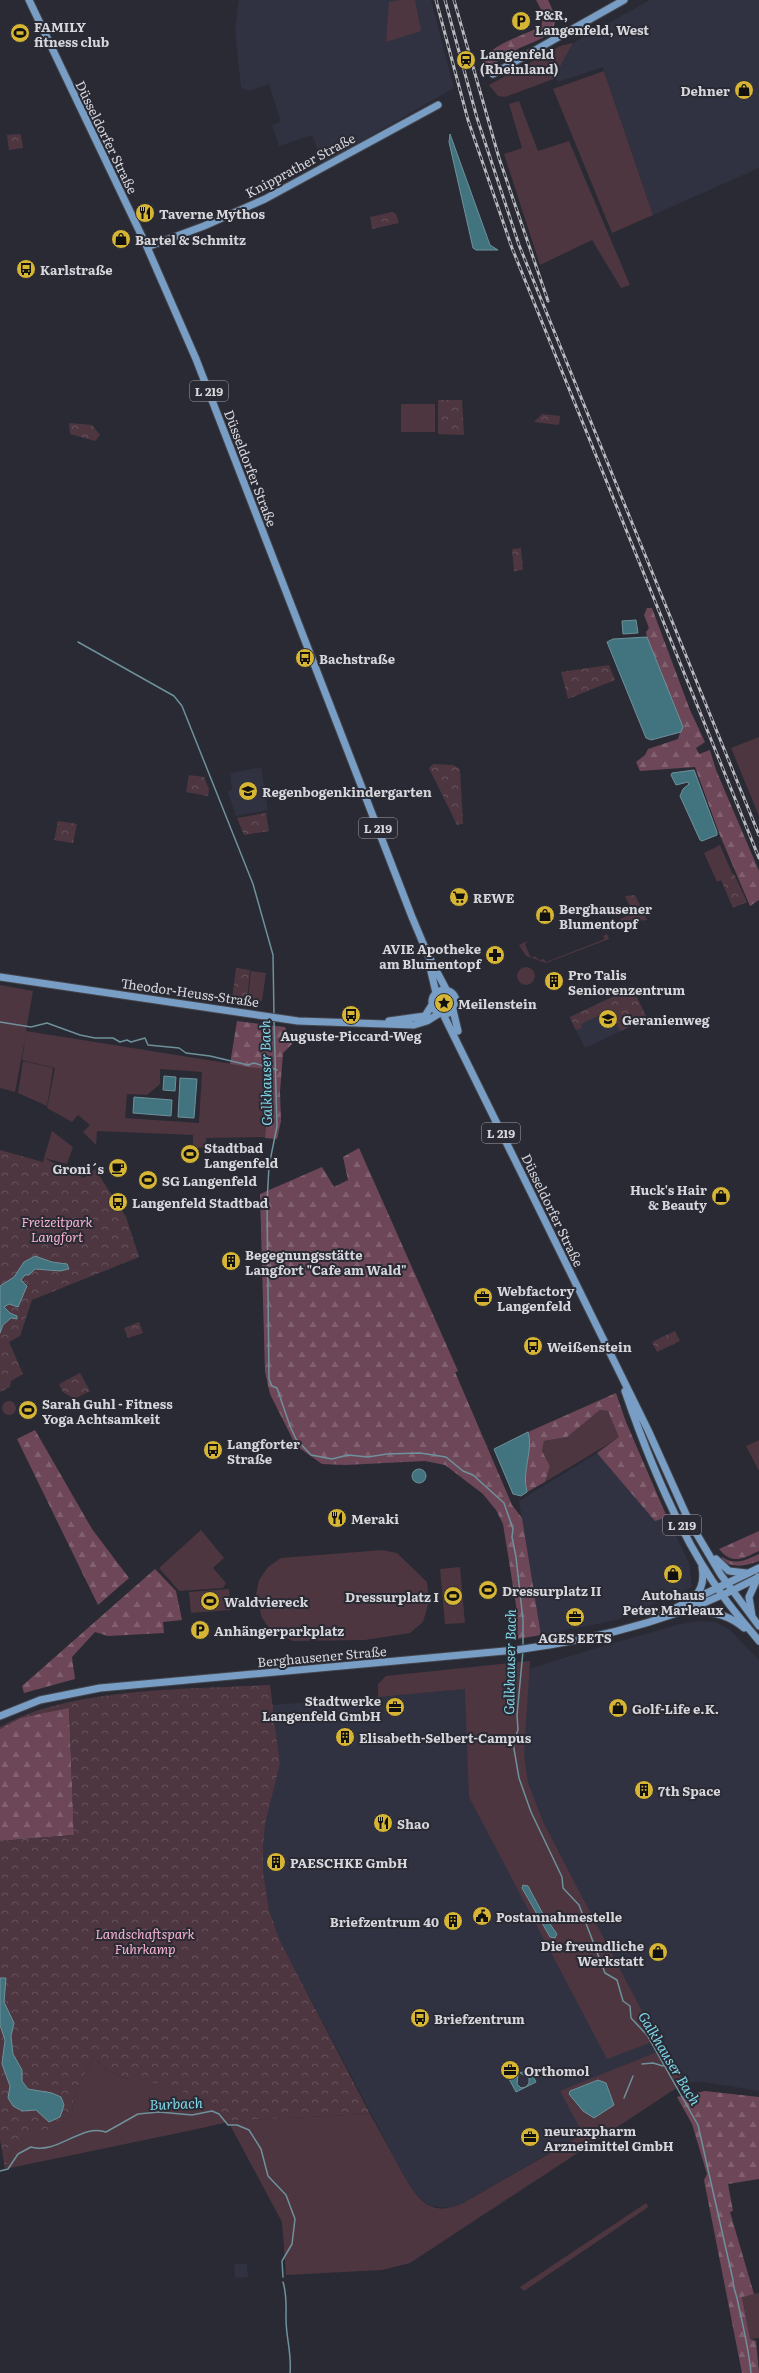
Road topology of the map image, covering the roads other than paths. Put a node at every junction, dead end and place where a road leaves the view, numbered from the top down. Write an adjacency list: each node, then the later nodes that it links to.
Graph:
1 (29, 0): 5 (main road, Düsseldorfer Straße / L 219)
2 (624, 0): 3 (main road)
3 (493, 74)
4 (438, 105): 5 (main road, Knipprather Straße)
5 (147, 246): 6 (main road, Düsseldorfer Straße / L 219)
6 (428, 955): 8 (main road, Düsseldorfer Straße / L 219); 9 (main road, Düsseldorfer Straße / L 219)
7 (0, 977): 13 (main road, Theodor-Heuss-Straße)
8 (447, 991): 9 (main road); 11 (main road)
9 (436, 993): 10 (main road)
10 (432, 1005): 12 (main road); 13 (main road, Theodor-Heuss-Straße)
11 (453, 1010): 12 (main road); 14 (main road, Düsseldorfer Straße / L 219)
12 (441, 1014): 13 (main road, Theodor-Heuss-Straße); 14 (main road, Düsseldorfer Straße / L 219)
13 (377, 1022)
14 (465, 1054): 15 (main road, Düsseldorfer Straße / L 219)
15 (620, 1375): 16 (main road, Düsseldorfer Straße / L 219); 17 (main road, Düsseldorfer Straße / L 219)
16 (703, 1545): 19 (main road, L 219); 21 (main road, Düsseldorfer Straße / L 219)
17 (700, 1560): 22 (main road, Düsseldorfer Straße / L 219); 25 (main road, L 219)
18 (759, 1568): 19 (main road, Berghausener Straße)
19 (749, 1573): 21 (main road, Berghausener Straße)
20 (759, 1577): 23 (main road, Berghausener Straße); 27 (main road)
21 (726, 1583): 22 (main road, Berghausener Straße); 23 (main road, Düsseldorfer Straße / L 219)
22 (717, 1587): 24 (main road, Düsseldorfer Straße / L 219); 25 (main road, Berghausener Straße)
23 (731, 1591): 24 (main road, Berghausener Straße); 27 (main road, Düsseldorfer Straße / L 219)
24 (722, 1596): 26 (main road, Berghausener Straße); 30 (main road, Düsseldorfer Straße / L 219)
25 (691, 1600): 28 (main road, Berghausener Straße)
26 (678, 1613): 28 (main road, Berghausener Straße); 30 (main road)
27 (753, 1619): 29 (main road, Düsseldorfer Straße / L 219)
28 (646, 1622): 31 (main road, Berghausener Straße)
29 (759, 1626)
30 (758, 1640)
31 (0, 1716)

